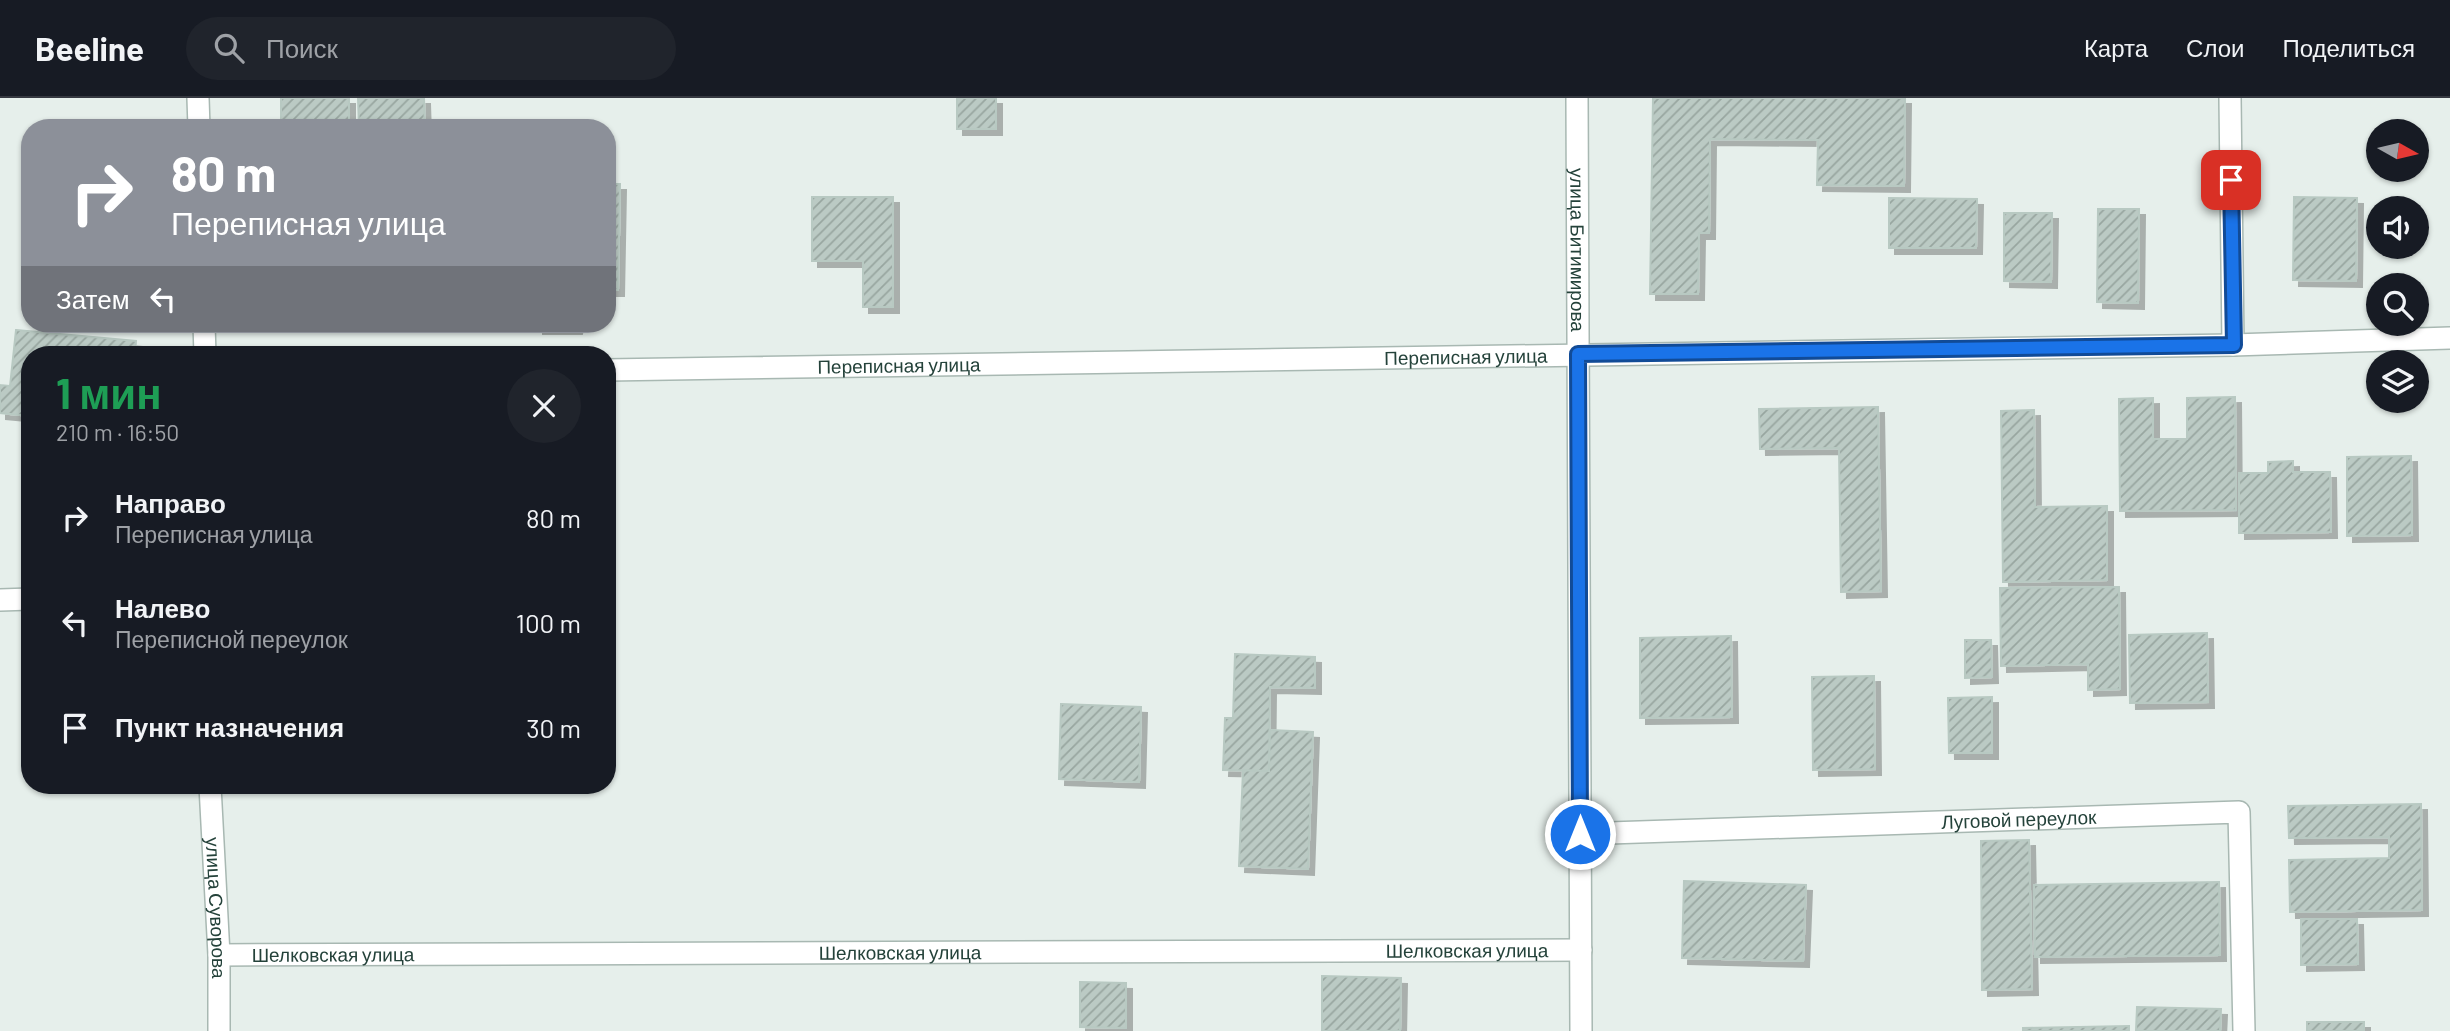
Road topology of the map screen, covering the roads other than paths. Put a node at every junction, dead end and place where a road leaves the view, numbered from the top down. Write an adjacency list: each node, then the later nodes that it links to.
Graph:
1 (198, 98): 4 (street)
2 (1577, 98): 7 (street, улица Битимирова)
3 (2230, 98): 6 (street)
4 (199, 119)
5 (2450, 338): 6 (street, Переписная улица)
6 (2234, 345): 7 (street, Переписная улица)
7 (1578, 354): 8 (street, Переписная улица); 12 (street, улица Битимирова)
8 (616, 370)
9 (21, 599): 10 (street)
10 (0, 600)
11 (210, 794): 14 (street, улица Суворова)
12 (1580, 834): 13 (street, улица Битимирова); 17 (street, Луговой переулок)
13 (1581, 950): 14 (street, Шелковская улица); 16 (street, улица Битимирова)
14 (219, 955): 15 (street, улица Суворова)
15 (219, 1031)
16 (1581, 1031)
17 (2244, 1031)

